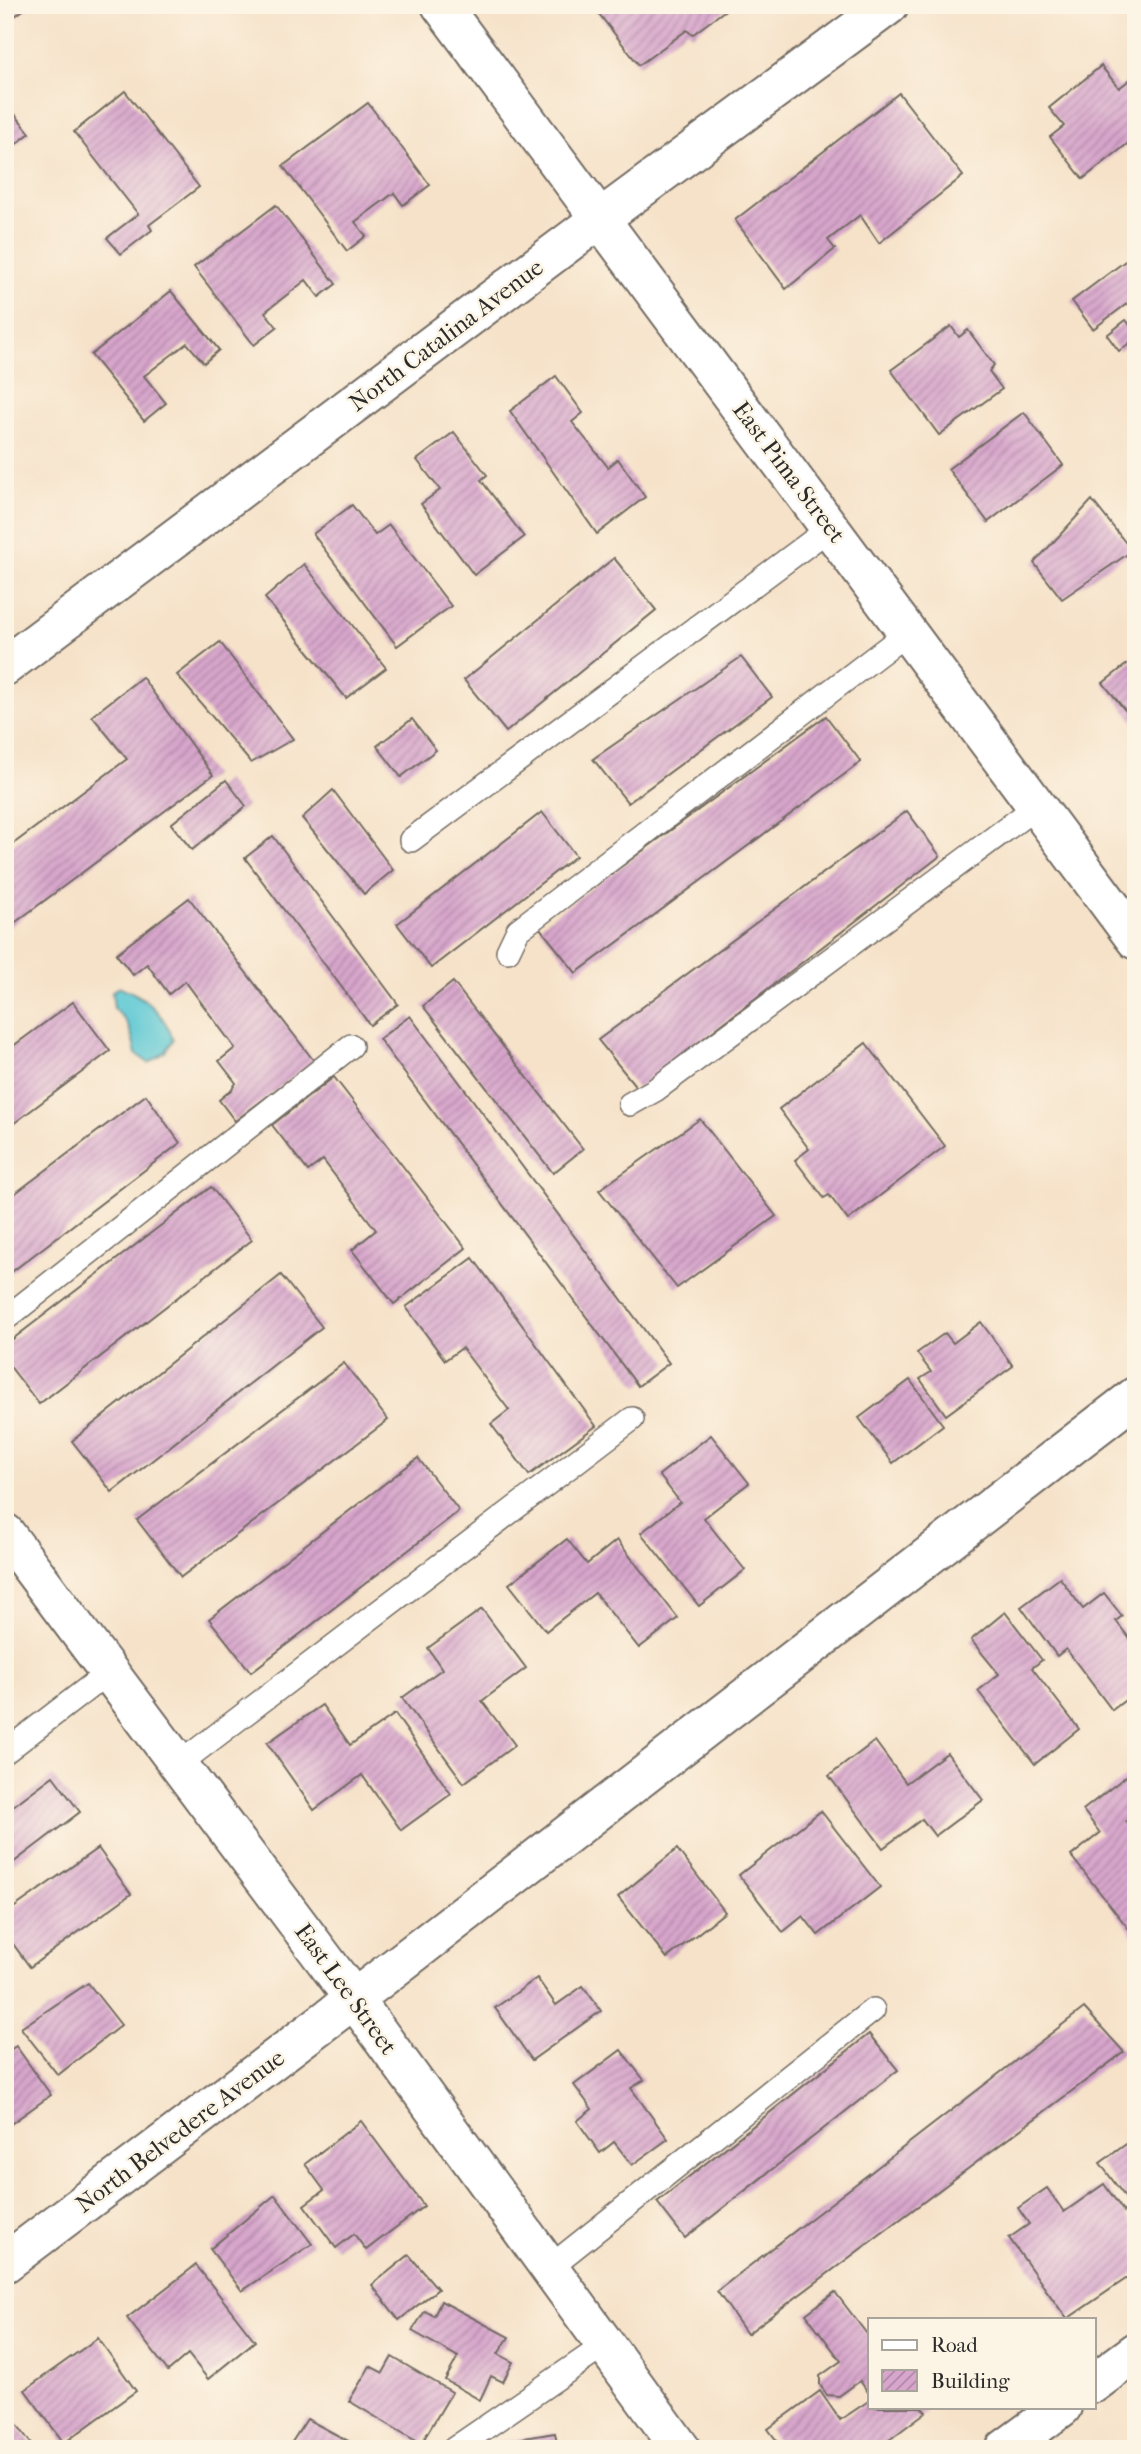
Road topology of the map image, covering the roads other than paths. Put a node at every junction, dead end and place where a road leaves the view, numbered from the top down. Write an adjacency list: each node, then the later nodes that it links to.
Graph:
1 (442, 5): 3 (street, East Pima Street)
2 (889, 5): 3 (street, North Catalina Avenue)
3 (601, 218): 4 (street, East Pima Street); 6 (street, North Catalina Avenue)
4 (830, 528): 5 (street, East Pima Street); 8 (lane)
5 (908, 632): 7 (street, East Pima Street); 10 (lane)
6 (5, 666)
7 (1037, 806): 9 (street, East Pima Street); 12 (lane)
8 (411, 840)
9 (1136, 940)
10 (508, 951)
11 (351, 1046): 13 (lane)
12 (630, 1104)
13 (5, 1319)
14 (1136, 1396): 20 (street, North Belvedere Avenue)
15 (632, 1419): 19 (lane)
16 (5, 1533): 17 (street, East Lee Street)
17 (109, 1672): 18 (lane); 19 (street, East Lee Street)
18 (5, 1752)
19 (178, 1764): 20 (street, East Lee Street)
20 (354, 1999): 22 (street, North Belvedere Avenue); 23 (street, East Lee Street)
21 (873, 2010): 23 (lane)
22 (5, 2263)
23 (550, 2267): 24 (street, East Lee Street)
24 (606, 2344): 28 (lane); 29 (street, East Lee Street)
25 (1136, 2352): 26 (street)
26 (1096, 2382)
27 (1061, 2408): 30 (street)
28 (454, 2449)
29 (681, 2449)
30 (1004, 2449)

